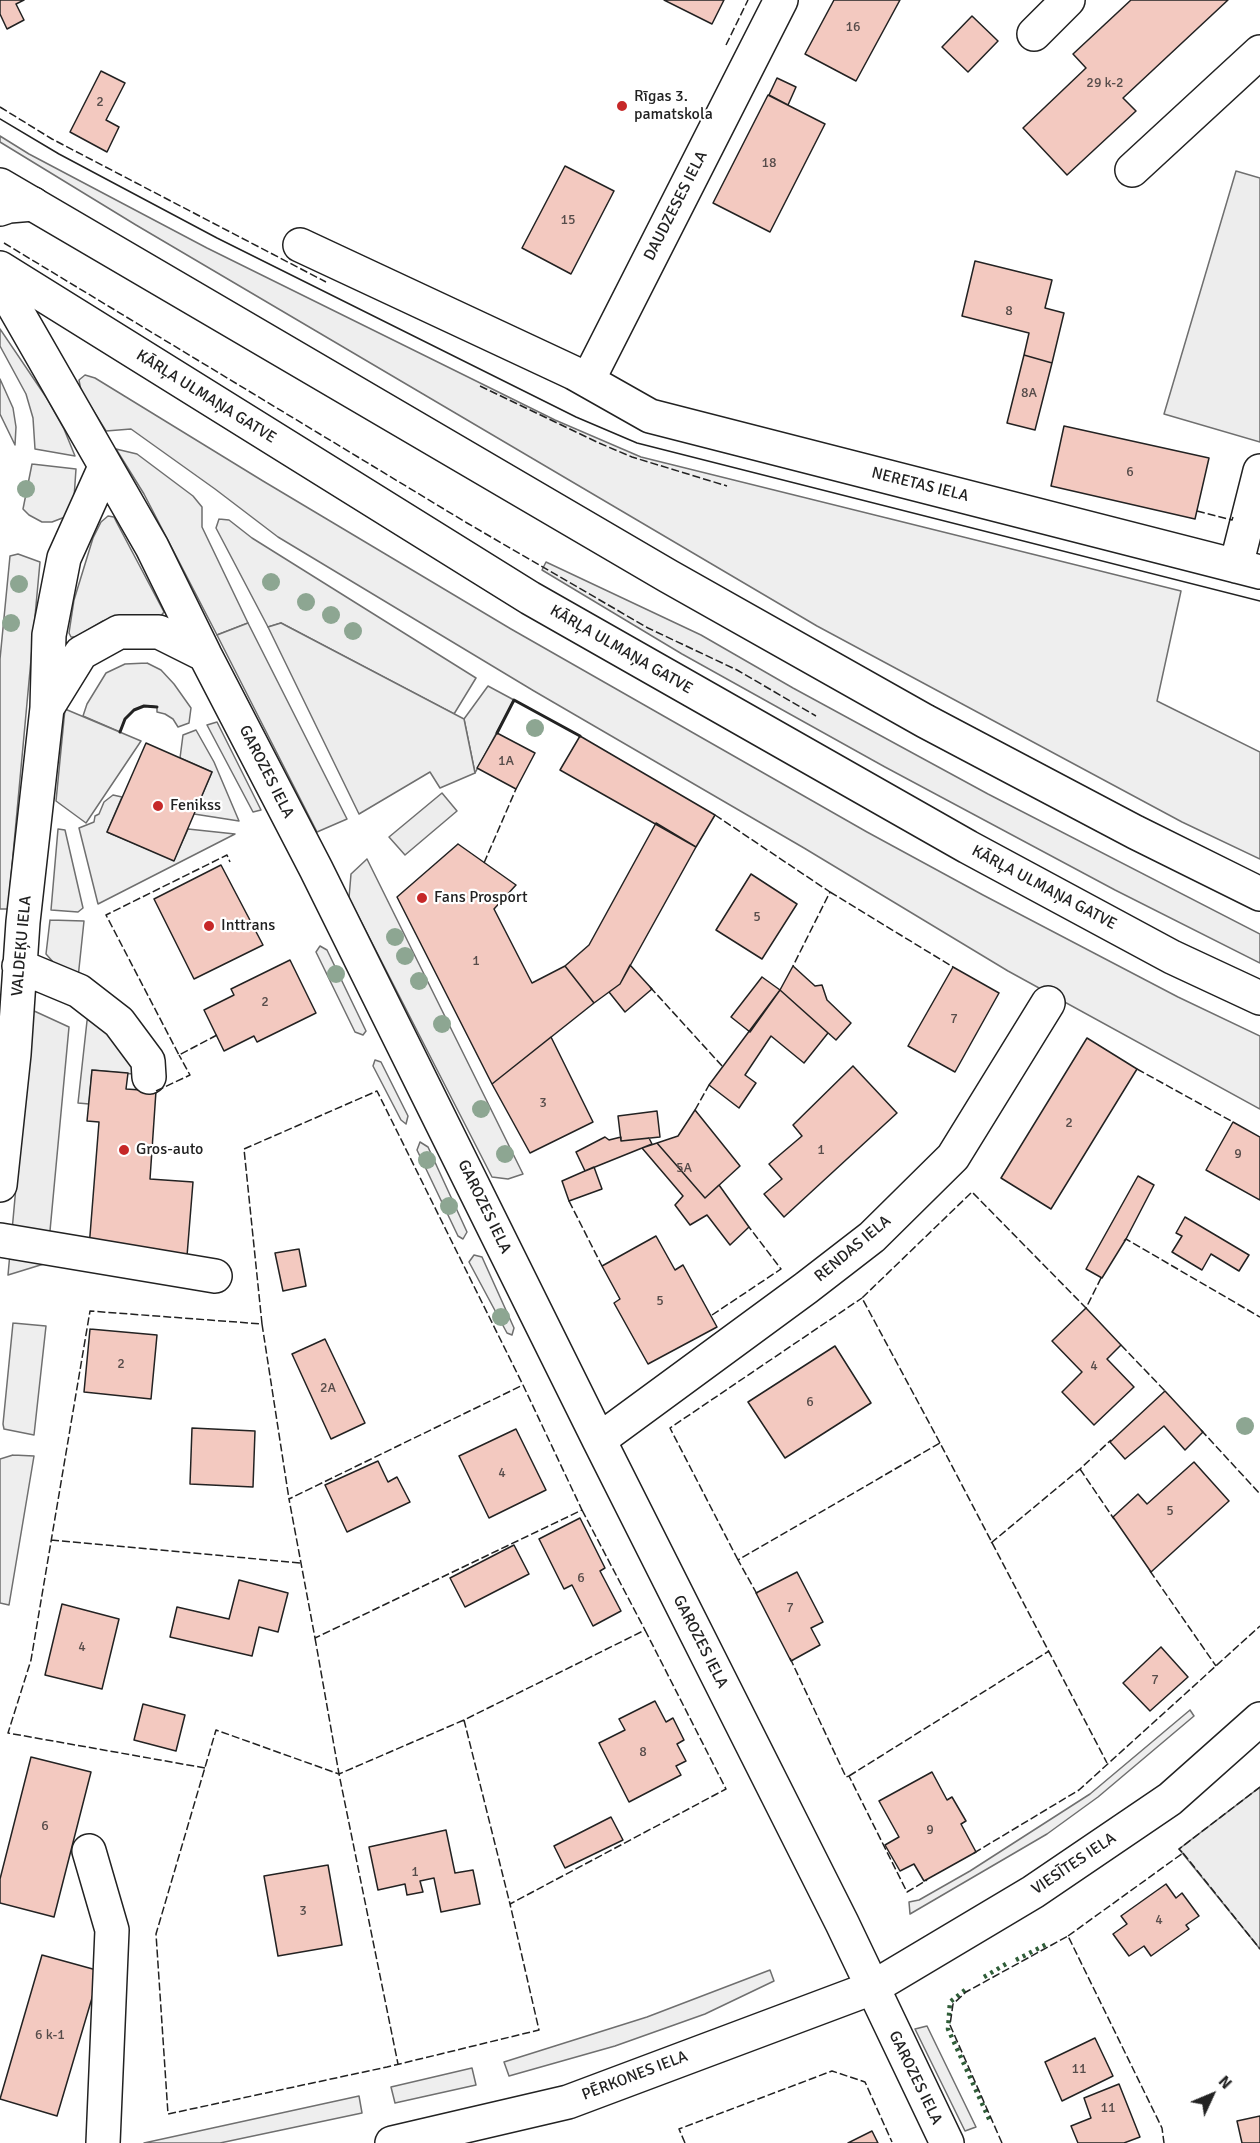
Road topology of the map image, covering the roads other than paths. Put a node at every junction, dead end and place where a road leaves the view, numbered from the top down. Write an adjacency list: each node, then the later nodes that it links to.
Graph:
1 (781, 0): 12 (main road, DAUDZESES IELA)
2 (1068, 0): 3 (main road)
3 (1034, 34)
4 (1260, 51): 5 (main road)
5 (1132, 170)
6 (0, 185): 7 (main road)
7 (33, 204): 8 (main road); 18 (main road)
8 (0, 209)
9 (300, 245): 12 (main road, NERETAS IELA)
10 (0, 268): 21 (main road, KĀRĻA ULMAŅA GATVE)
11 (0, 282): 13 (main road, GAROZES IELA)
12 (588, 380): 15 (main road, NERETAS IELA)
13 (105, 467): 16 (main road, GAROZES IELA); 17 (main road, VALDEĶU IELA)
14 (1260, 471): 15 (main road)
15 (1248, 569)
16 (205, 655): 17 (main road, VALDEĶU IELA); 28 (main road, GAROZES IELA)
17 (47, 708): 19 (main road, VALDEĶU IELA)
18 (1260, 894)
19 (11, 920): 20 (main road, VALDEĶU IELA)
20 (19, 966): 23 (main road, VALDEĶU IELA); 24 (main road)
21 (1260, 998)
22 (1048, 1003): 28 (main road, RENDAS IELA)
23 (7, 1054): 25 (main road, VALDEĶU IELA)
24 (149, 1077)
25 (0, 1185)
26 (0, 1240): 27 (main road)
27 (215, 1276)
28 (599, 1440): 31 (main road, GAROZES IELA)
29 (1260, 1719): 31 (main road, VIESĪTES IELA)
30 (89, 1851): 32 (main road)
31 (872, 1988): 33 (main road, PĒRKONES IELA); 34 (main road, GAROZES IELA)
32 (103, 2143)
33 (392, 2143)
34 (947, 2143)

